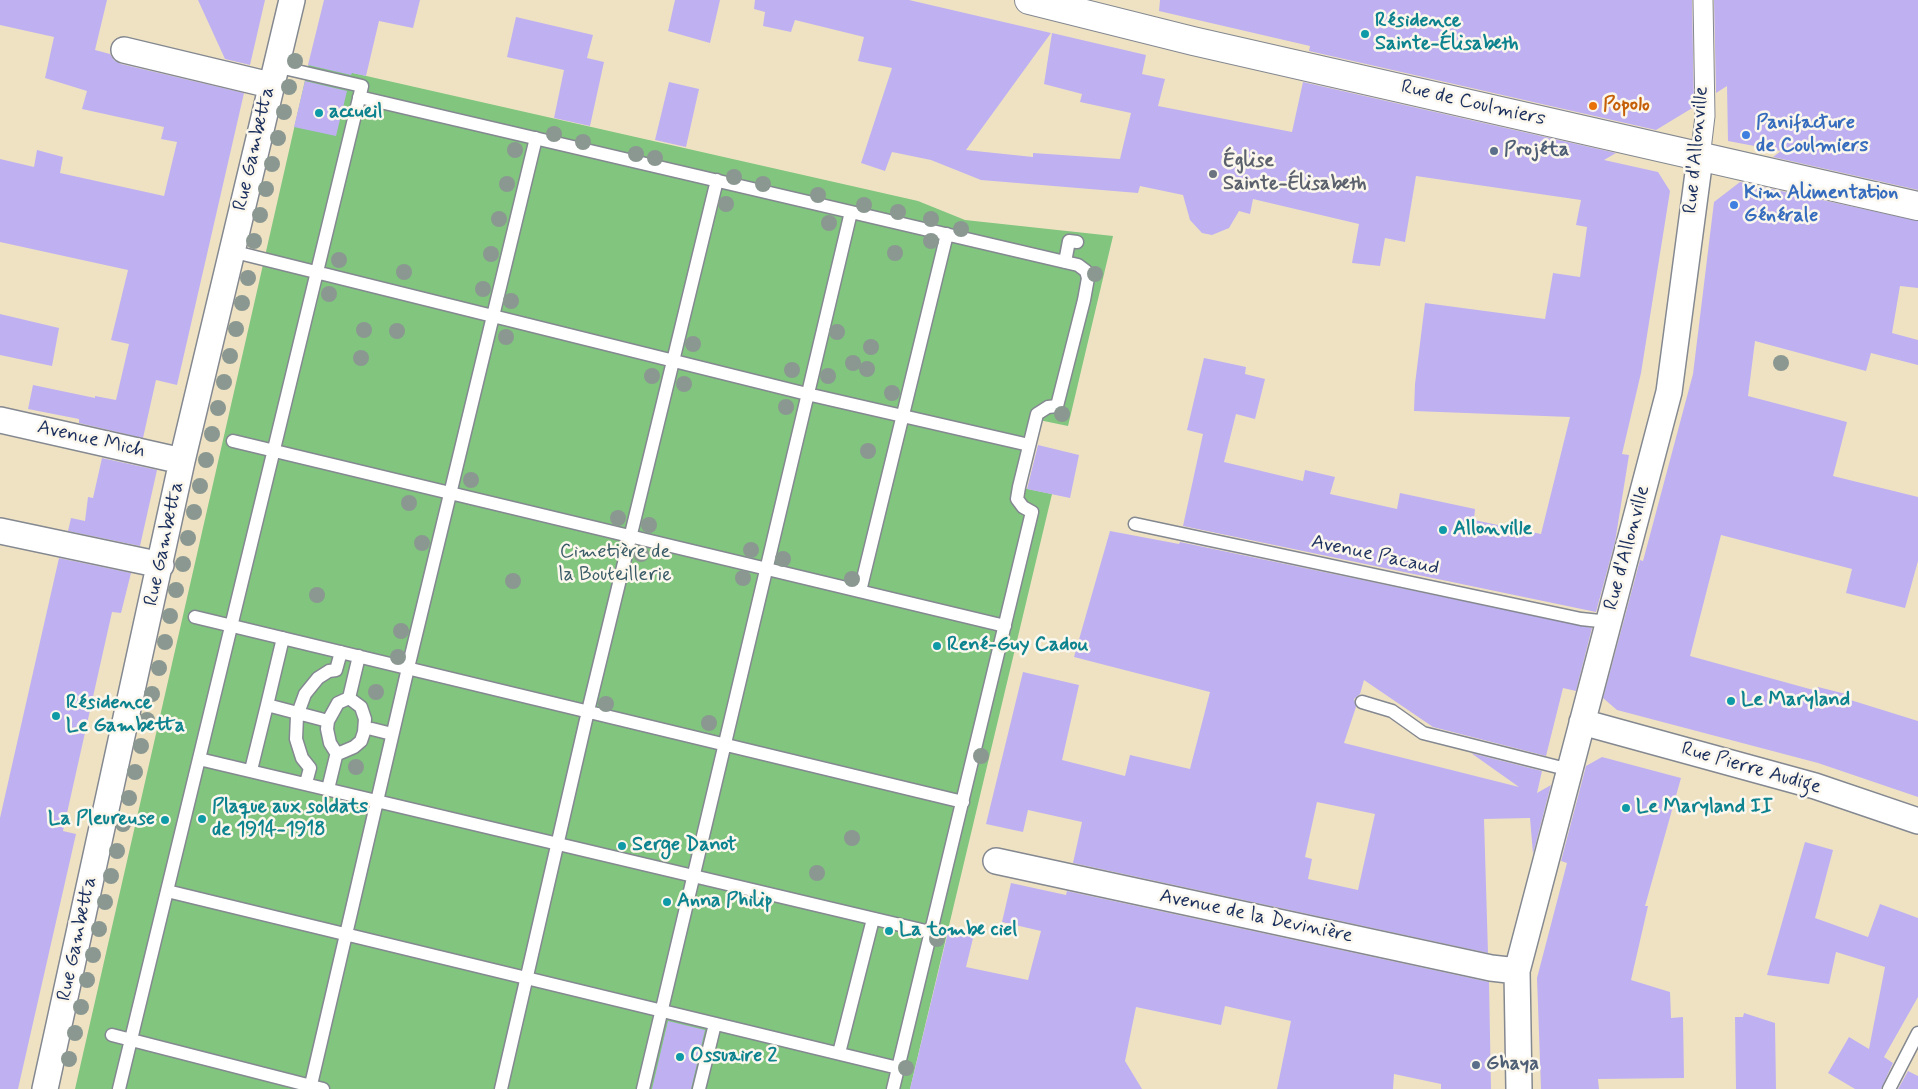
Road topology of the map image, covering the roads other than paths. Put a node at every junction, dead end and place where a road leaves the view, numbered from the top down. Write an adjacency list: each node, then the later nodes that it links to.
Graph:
1 (292, 0): 6 (street, Rue Gambetta)
2 (1029, 0): 4 (street, Rue de Coulmiers)
3 (1702, 0): 9 (street, Rue d'Allonville)
4 (1085, 6): 9 (street, Rue de Coulmiers)
5 (124, 50): 6 (street)
6 (272, 75): 7 (lane); 15 (street, Rue Gambetta)
7 (359, 97): 8 (lane); 17 (lane)
8 (536, 138): 10 (lane); 18 (lane)
9 (1700, 158): 11 (street, Rue de Coulmiers); 35 (street, Rue d'Allonville)
10 (717, 180): 12 (lane); 19 (lane)
11 (1918, 206)
12 (851, 212): 13 (lane); 20 (lane)
13 (947, 234): 16 (lane); 21 (lane)
14 (1077, 242): 16 (lane)
15 (231, 252): 17 (lane); 26 (street, Rue Gambetta)
16 (1065, 262): 24 (lane)
17 (316, 272): 18 (lane); 25 (lane)
18 (493, 316): 19 (lane); 27 (lane)
19 (673, 360): 20 (lane); 30 (lane)
20 (807, 394): 21 (lane); 32 (lane)
21 (904, 416): 24 (lane); 33 (lane)
22 (0, 420): 26 (street, Avenue Mich)
23 (233, 441): 25 (lane)
24 (1029, 446): 37 (lane)
25 (273, 451): 27 (lane); 36 (lane)
26 (182, 461): 31 (street, Rue Gambetta)
27 (450, 492): 30 (lane); 41 (lane)
28 (1135, 524): 35 (lane, Avenue Pacaud)
29 (0, 531): 31 (street)
30 (631, 535): 32 (lane); 45 (lane)
31 (160, 565): 78 (street, Rue Gambetta)
32 (766, 568): 33 (lane); 51 (lane)
33 (860, 591): 37 (lane)
34 (195, 617): 36 (lane)
35 (1609, 622): 48 (street, Rue d'Allonville)
36 (231, 625): 38 (lane); 53 (lane)
37 (1006, 626): 59 (lane)
38 (283, 638): 39 (lane); 44 (lane)
39 (341, 652): 40 (lane); 46 (lane)
40 (359, 656): 41 (lane); 42 (lane)
41 (408, 668): 45 (lane); 50 (lane)
42 (349, 698): 47 (lane); 52 (lane)
43 (1362, 702): 55 (lane)
44 (267, 705): 46 (lane); 54 (lane)
45 (588, 711): 51 (lane); 61 (lane)
46 (298, 713): 47 (lane); 56 (lane)
47 (328, 720): 52 (lane)
48 (1582, 722): 55 (street, Rue d'Allonville); 60 (street, Rue Pierre Audige)
49 (372, 729): 50 (lane)
50 (392, 734): 58 (lane)
51 (725, 744): 59 (lane); 63 (lane)
52 (337, 752): 57 (lane)
53 (199, 759): 54 (lane); 64 (lane)
54 (251, 770): 56 (lane)
55 (1570, 770): 68 (street, Rue d'Allonville)
56 (306, 783): 57 (lane)
57 (328, 789): 58 (lane)
58 (377, 801): 61 (lane); 67 (lane)
59 (963, 802): 66 (lane)
60 (1918, 821)
61 (558, 844): 63 (lane); 69 (lane)
62 (996, 861): 68 (street, Avenue de la Devinière)
63 (695, 875): 65 (lane); 70 (lane)
64 (166, 891): 67 (lane); 74 (lane)
65 (873, 919): 66 (lane); 75 (lane)
66 (930, 932): 76 (lane)
67 (346, 934): 69 (lane); 77 (lane)
68 (1517, 971): 84 (street, Rue d'Allonville)
69 (526, 977): 70 (lane); 80 (lane)
70 (662, 1011): 71 (lane); 81 (lane)
71 (715, 1024): 75 (lane); 82 (lane)
72 (1918, 1033): 85 (lane)
73 (112, 1035): 74 (lane)
74 (131, 1040): 77 (lane); 79 (lane)
75 (838, 1053): 76 (lane)
76 (898, 1068): 83 (lane)
77 (314, 1088)
78 (45, 1089)
79 (119, 1089)
80 (501, 1089)
81 (643, 1089)
82 (699, 1089)
83 (893, 1089)
84 (1519, 1089)
85 (1889, 1089)

